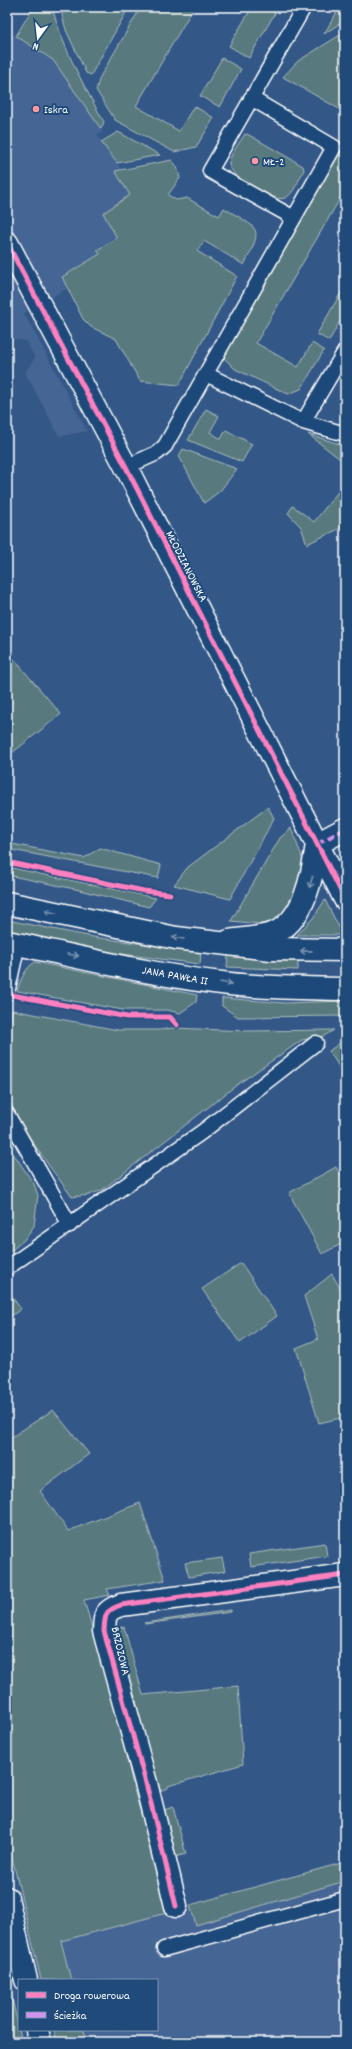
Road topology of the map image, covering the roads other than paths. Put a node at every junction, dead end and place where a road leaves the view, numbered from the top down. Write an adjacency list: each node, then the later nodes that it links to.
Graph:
1 (304, 7): 2 (lane)
2 (251, 98): 3 (lane); 3 (lane)
3 (294, 218): 6 (lane)
4 (7, 243): 9 (street, MŁODZIANOWSKA)
5 (345, 351): 7 (lane)
6 (206, 374): 7 (lane); 9 (lane)
7 (303, 422): 8 (lane)
8 (345, 434)
9 (126, 467): 11 (street, MŁODZIANOWSKA)
10 (345, 829): 11 (street)
11 (317, 844): 12 (street, MŁODZIANOWSKA); 15 (street, one-way to 15)
12 (345, 899)
13 (7, 903): 15 (street, one-way to 13)
14 (12, 943): 17 (street, JANA PAWŁA II, one-way to 17); 18 (lane)
15 (217, 943): 16 (street, one-way to 15)
16 (345, 950)
17 (345, 989)
18 (7, 993)
19 (316, 1043): 21 (lane)
20 (7, 1114): 21 (lane)
21 (70, 1225): 22 (lane)
22 (7, 1268)
23 (345, 1575): 26 (street, BRZOZOWA)
24 (7, 1898): 28 (street)
25 (345, 1899): 27 (lane)
26 (176, 1906)
27 (164, 1949)
28 (26, 1979)
29 (37, 2031): 30 (street)
30 (40, 2042)

